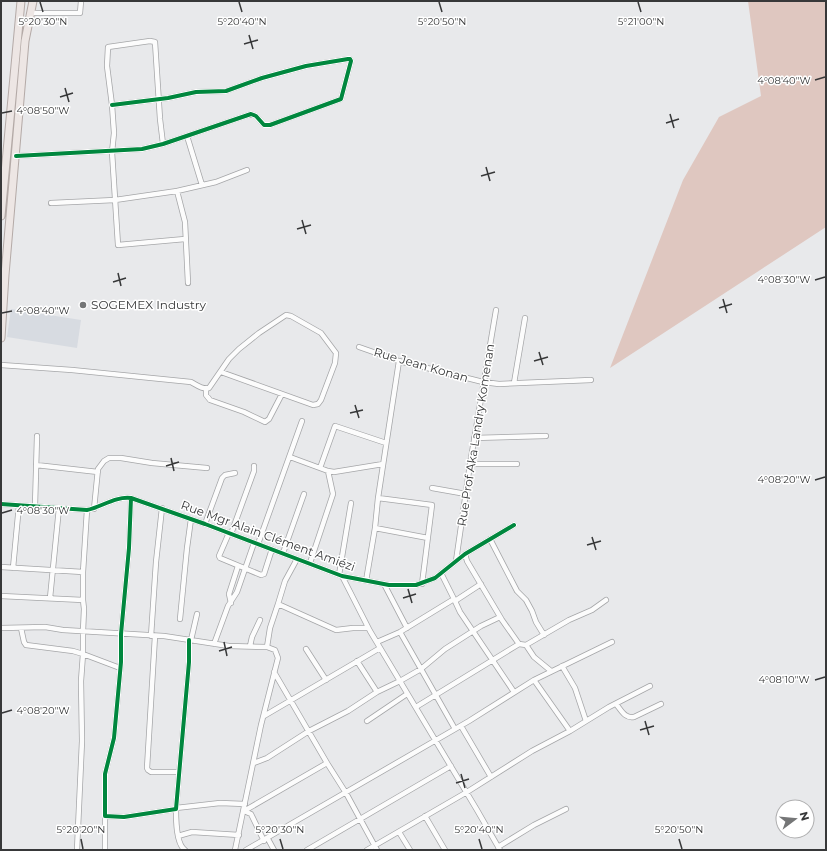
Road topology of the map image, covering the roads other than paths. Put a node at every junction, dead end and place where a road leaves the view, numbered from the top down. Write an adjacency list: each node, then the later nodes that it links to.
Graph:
1 (33, 1): 4 (main road)
2 (81, 1): 4 (street)
3 (20, 2): 16 (main road)
4 (30, 13): 10 (main road)
5 (158, 99): 6 (street); 6 (street); 7 (street); 8 (street)
6 (112, 105): 9 (street)
7 (187, 136): 8 (street); 12 (street)
8 (163, 144): 9 (street)
9 (112, 152): 10 (street); 14 (street)
10 (16, 156): 21 (main road)
11 (247, 170): 12 (street)
12 (202, 185): 13 (street)
13 (177, 191): 14 (street); 17 (street)
14 (115, 200): 15 (street); 17 (street)
15 (51, 203)
16 (1, 216)
17 (186, 239): 18 (street)
18 (188, 283)
19 (496, 310): 27 (street, Rue Prof Aka Landry Komenan)
20 (525, 318): 28 (street)
21 (1, 338)
22 (359, 347): 23 (street, Rue Jean Konan)
23 (399, 361): 27 (street, Rue Jean Konan); 35 (street)
24 (1, 366): 29 (street)
25 (220, 372): 29 (street); 30 (street); 30 (street)
26 (591, 380): 28 (street, Rue Jean Konan)
27 (483, 382): 28 (street, Rue Jean Konan); 34 (street, Rue Prof Aka Landry Komenan)
28 (514, 383)
29 (206, 389): 30 (street)
30 (282, 394)
31 (302, 421): 36 (street)
32 (37, 436): 40 (street)
33 (546, 436): 34 (street)
34 (474, 438): 38 (street, Rue Prof Aka Landry Komenan)
35 (386, 443): 37 (street); 43 (street)
36 (290, 457): 43 (street); 67 (street)
37 (383, 464): 44 (street); 51 (street)
38 (470, 464): 39 (street); 49 (street, Rue Prof Aka Landry Komenan)
39 (518, 464)
40 (36, 465): 45 (street); 55 (street)
41 (254, 466): 64 (street)
42 (207, 468): 45 (street)
43 (320, 468): 44 (street)
44 (328, 471): 73 (street)
45 (98, 472): 58 (street)
46 (234, 473): 61 (street)
47 (432, 488): 49 (street)
48 (304, 494): 69 (street)
49 (466, 494): 72 (street, Rue Prof Aka Landry Komenan)
50 (131, 498): 57 (street, Rue Mgr Alain Clément Amiézi); 58 (street, Rue Mgr Alain Clément Amiézi); 104 (street)
51 (378, 498): 63 (street); 65 (street)
52 (351, 502): 81 (street)
53 (1, 504): 54 (street, Rue Mgr Alain Clément Amiézi)
54 (19, 505): 55 (street, Rue Mgr Alain Clément Amiézi); 76 (street)
55 (35, 506): 56 (street, Rue Mgr Alain Clément Amiézi)
56 (59, 508): 59 (street, Rue Mgr Alain Clément Amiézi); 78 (street)
57 (162, 508): 60 (street, Rue Mgr Alain Clément Amiézi); 106 (street)
58 (94, 509): 59 (street, Rue Mgr Alain Clément Amiézi)
59 (87, 510): 79 (street)
60 (192, 519): 61 (street, Rue Mgr Alain Clément Amiézi); 95 (street)
61 (205, 524): 64 (street, Rue Mgr Alain Clément Amiézi)
62 (514, 525): 66 (street, Rue Mgr Alain Clément Amiézi)
63 (375, 528): 65 (street); 82 (street)
64 (230, 534): 67 (street, Rue Mgr Alain Clément Amiézi); 74 (street)
65 (428, 538): 84 (street)
66 (490, 540): 70 (street, Rue Mgr Alain Clément Amiézi); 105 (street)
67 (256, 543): 68 (street, Rue Mgr Alain Clément Amiézi); 77 (street)
68 (272, 549): 69 (street, Rue Mgr Alain Clément Amiézi); 77 (street)
69 (283, 553): 71 (street, Rue Mgr Alain Clément Amiézi)
70 (465, 554): 72 (street, Rue Mgr Alain Clément Amiézi); 85 (street)
71 (297, 559): 73 (street, Rue Mgr Alain Clément Amiézi); 92 (street)
72 (456, 561): 80 (street, Rue Mgr Alain Clément Amiézi)
73 (310, 564): 81 (street, Rue Mgr Alain Clément Amiézi)
74 (238, 566): 77 (street); 91 (street)
75 (1, 567): 76 (street)
76 (13, 568): 78 (street)
77 (245, 569): 91 (street)
78 (53, 570): 79 (street); 87 (street)
79 (83, 572): 88 (street)
80 (441, 573): 84 (street, Rue Mgr Alain Clément Amiézi); 89 (street)
81 (340, 575): 82 (street, Rue Mgr Alain Clément Amiézi); 99 (street)
82 (366, 581): 83 (street, Rue Mgr Alain Clément Amiézi)
83 (384, 584): 84 (street, Rue Mgr Alain Clément Amiézi); 100 (street)
84 (422, 584)
85 (481, 584): 89 (street); 94 (street)
86 (1, 596): 87 (street)
87 (50, 598): 88 (street)
88 (83, 600): 101 (street)
89 (454, 600): 100 (street); 102 (street)
90 (606, 600): 105 (street)
91 (231, 603): 110 (street)
92 (278, 604): 99 (street); 114 (street)
93 (197, 614): 107 (street)
94 (500, 617): 102 (street); 111 (street)
95 (180, 619)
96 (260, 620): 113 (street)
97 (1, 628): 98 (street)
98 (21, 628): 101 (street); 117 (street)
99 (368, 628): 108 (street)
100 (407, 628): 103 (street)
101 (83, 631): 104 (street); 117 (street)
102 (473, 631): 119 (street); 122 (street)
103 (400, 632): 108 (street); 122 (street)
104 (121, 634): 106 (street); 121 (street)
105 (544, 635): 112 (street)
106 (153, 636): 107 (street); 148 (street)
107 (190, 640): 110 (street); 148 (street)
108 (377, 642): 116 (street)
109 (612, 642): 120 (street)
110 (214, 644): 113 (street)
111 (519, 644): 112 (street); 119 (street)
112 (526, 645): 123 (street)
113 (250, 646): 114 (street)
114 (267, 647): 124 (street)
115 (306, 648): 125 (street)
116 (380, 648): 118 (street); 127 (street)
117 (83, 654): 121 (street); 165 (street)
118 (357, 661): 125 (street); 129 (street)
119 (493, 661): 130 (street); 132 (street)
120 (562, 666): 123 (street); 139 (street)
121 (120, 668): 156 (street)
122 (421, 669): 127 (street); 132 (street)
123 (550, 671): 126 (street)
124 (274, 672): 133 (street); 137 (street)
125 (326, 680): 133 (street)
126 (534, 680): 130 (street); 143 (street)
127 (400, 681): 129 (street); 131 (street)
128 (650, 686): 134 (street)
129 (377, 692): 142 (street)
130 (514, 692): 140 (street)
131 (407, 694): 136 (street); 138 (street)
132 (436, 696): 136 (street); 141 (street)
133 (291, 701): 137 (street); 142 (street)
134 (616, 704): 135 (street); 139 (street)
135 (661, 704)
136 (416, 708): 144 (street)
137 (264, 716): 145 (street)
138 (367, 721)
139 (586, 721): 143 (street)
140 (461, 726): 141 (street); 149 (street)
141 (455, 729): 144 (street)
142 (309, 731): 145 (street); 146 (street)
143 (570, 731): 149 (street)
144 (436, 740): 147 (street); 151 (street)
145 (254, 763): 152 (street)
146 (326, 763): 151 (street); 155 (street)
147 (451, 766): 150 (street); 158 (street)
148 (179, 772): 153 (street)
149 (491, 777): 150 (street)
150 (467, 792): 157 (street); 164 (street)
151 (346, 793): 158 (street); 162 (street)
152 (245, 804): 153 (street); 155 (street)
153 (176, 809): 156 (street); 161 (street)
154 (566, 809): 164 (street)
155 (244, 811): 160 (street); 162 (street)
156 (105, 816): 166 (street)
157 (425, 816): 159 (street); 174 (street)
158 (360, 819): 163 (street); 171 (street)
159 (399, 832): 163 (street); 173 (street)
160 (239, 835): 161 (street); 168 (street)
161 (178, 836): 167 (street)
162 (266, 840): 169 (street); 170 (street)
163 (376, 848): 172 (street)
164 (499, 849)
165 (77, 850)
166 (105, 850)
167 (185, 850)
168 (235, 850)
169 (246, 850)
170 (274, 850)
171 (307, 850)
172 (367, 850)
173 (410, 850)
174 (445, 850)

